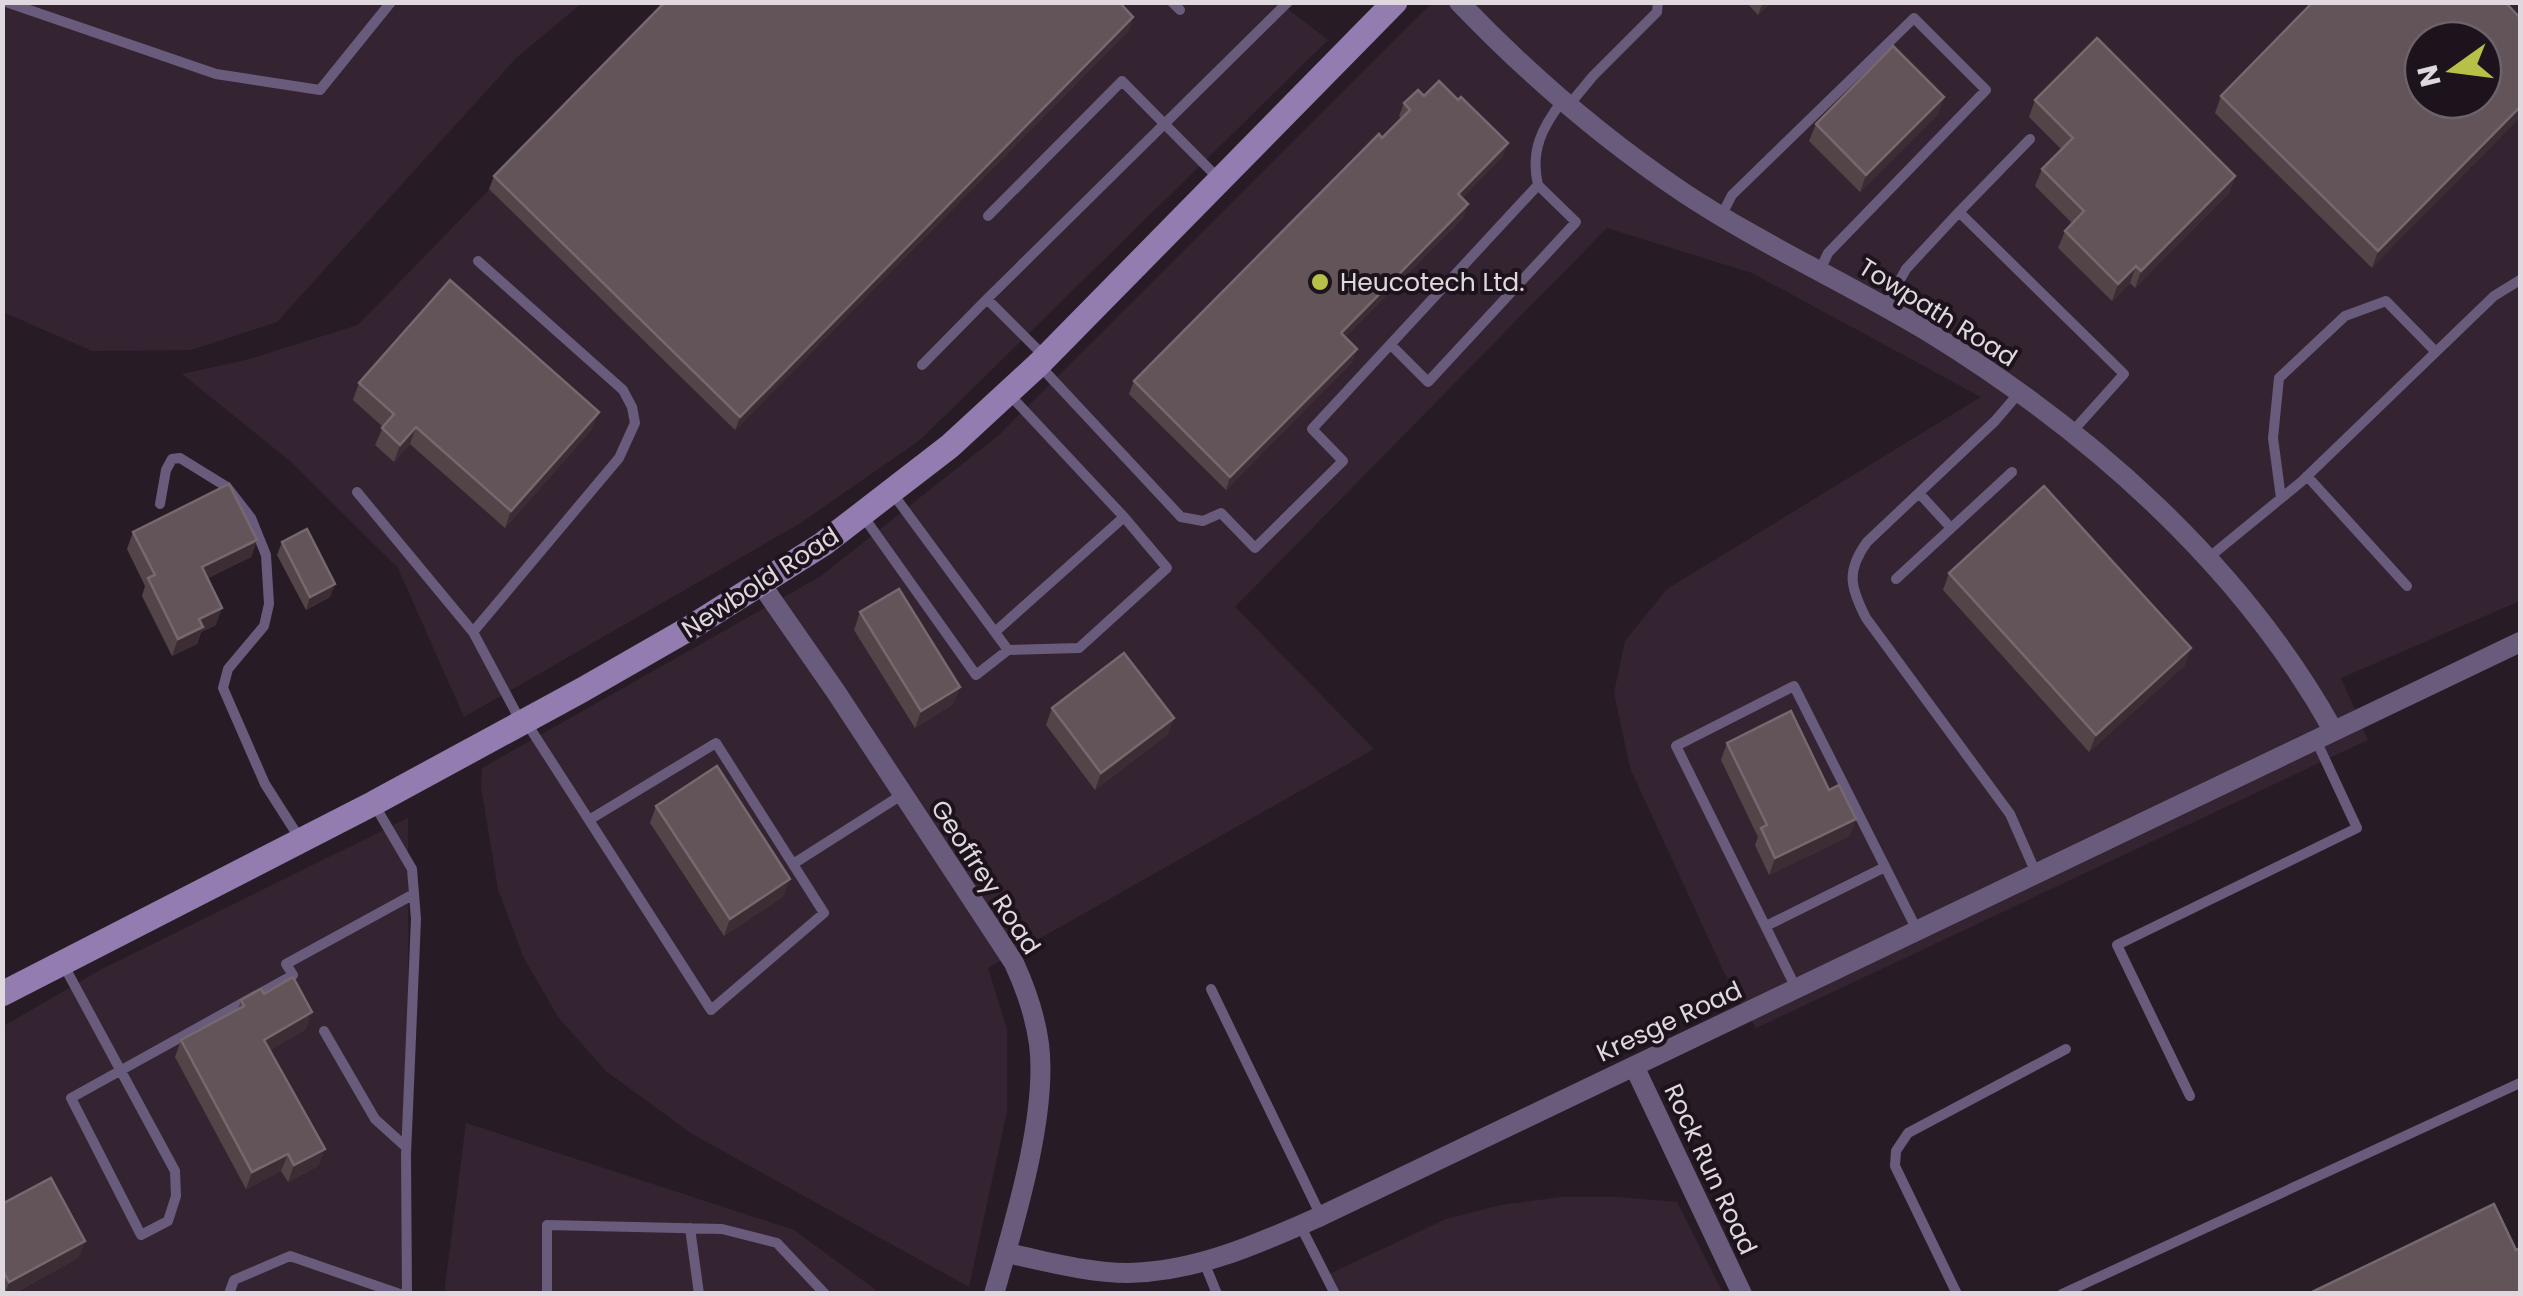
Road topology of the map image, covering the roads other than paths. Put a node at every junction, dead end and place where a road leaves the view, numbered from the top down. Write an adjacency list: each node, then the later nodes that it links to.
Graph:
1 (6, 2): 2 (lane)
2 (392, 2)
3 (1288, 2): 8 (lane)
4 (1395, 2): 10 (main road, Newbold Road)
5 (1459, 2): 7 (street, Towpath Road)
6 (1658, 2): 7 (lane)
7 (1566, 102): 11 (lane); 14 (street, Towpath Road)
8 (1164, 122): 10 (lane); 13 (lane); 18 (lane)
9 (2030, 139): 12 (lane)
10 (1220, 180): 22 (main road, Newbold Road)
11 (1538, 185): 20 (lane); 20 (lane)
12 (1959, 212): 19 (lane); 26 (lane)
13 (988, 216)
14 (1721, 216): 16 (street, Towpath Road); 16 (lane)
15 (478, 261): 41 (lane)
16 (1820, 270): 19 (street, Towpath Road)
17 (2520, 280): 21 (lane)
18 (987, 299): 22 (lane); 23 (lane)
19 (1885, 306): 25 (street, Towpath Road)
20 (1391, 344): 22 (lane)
21 (2436, 352): 28 (lane); 32 (lane)
22 (1042, 361): 24 (main road, Newbold Road)
23 (922, 365)
24 (1008, 393): 30 (main road, Newbold Road); 35 (lane)
25 (2019, 393): 26 (street, Towpath Road); 31 (lane)
26 (2072, 432): 37 (street, Towpath Road)
27 (2012, 472): 36 (lane)
28 (2306, 476): 32 (lane); 40 (lane)
29 (357, 492): 41 (lane)
30 (893, 493): 34 (main road, Newbold Road); 42 (lane)
31 (1918, 493): 36 (lane); 53 (lane)
32 (2281, 498): 37 (lane)
33 (160, 504): 50 (lane)
34 (862, 516): 39 (main road, Newbold Road); 44 (lane)
35 (1124, 517): 42 (lane); 44 (lane)
36 (1951, 528): 38 (lane)
37 (2207, 560): 46 (street, Towpath Road)
38 (1896, 579)
39 (761, 584): 45 (main road, Newbold Road); 47 (street, Geoffrey Road)
40 (2407, 586)
41 (474, 632): 45 (lane)
42 (995, 632): 44 (lane)
43 (2520, 642): 46 (street, Kresge Road)
44 (1008, 650)
45 (523, 722): 48 (main road, Newbold Road); 49 (lane)
46 (2324, 734): 53 (street, Kresge Road); 66 (lane)
47 (903, 794): 51 (lane); 71 (street, Geoffrey Road)
48 (374, 803): 50 (main road, Newbold Road); 54 (lane)
49 (589, 820): 51 (lane); 51 (lane)
50 (300, 840): 57 (main road, Newbold Road)
51 (792, 864)
52 (1885, 866): 55 (lane); 55 (lane); 56 (lane)
53 (2036, 872): 56 (street, Kresge Road)
54 (414, 894): 64 (lane); 67 (lane)
55 (1766, 926): 58 (lane)
56 (1917, 931): 58 (street, Kresge Road)
57 (63, 963): 60 (main road, Newbold Road); 64 (lane)
58 (1796, 988): 63 (street, Kresge Road)
59 (1210, 989): 68 (lane)
60 (2, 994)
61 (324, 1030): 67 (lane)
62 (2066, 1050): 82 (lane)
63 (1634, 1066): 68 (street, Kresge Road); 81 (street, Rock Run Road)
64 (121, 1070): 64 (lane)
65 (2520, 1083): 83 (lane)
66 (2190, 1096)
67 (406, 1148): 74 (lane)
68 (1321, 1216): 69 (street, Kresge Road)
69 (1300, 1224): 72 (street, Kresge Road); 80 (lane)
70 (690, 1228): 75 (lane); 76 (lane); 77 (lane)
71 (1006, 1253): 72 (street, Kresge Road); 78 (street, Geoffrey Road)
72 (1204, 1262): 79 (lane)
73 (230, 1294): 74 (lane)
74 (403, 1294)
75 (547, 1294)
76 (698, 1294)
77 (825, 1294)
78 (994, 1294)
79 (1217, 1294)
80 (1336, 1294)
81 (1742, 1294)
82 (1957, 1294)
83 (2062, 1294)

